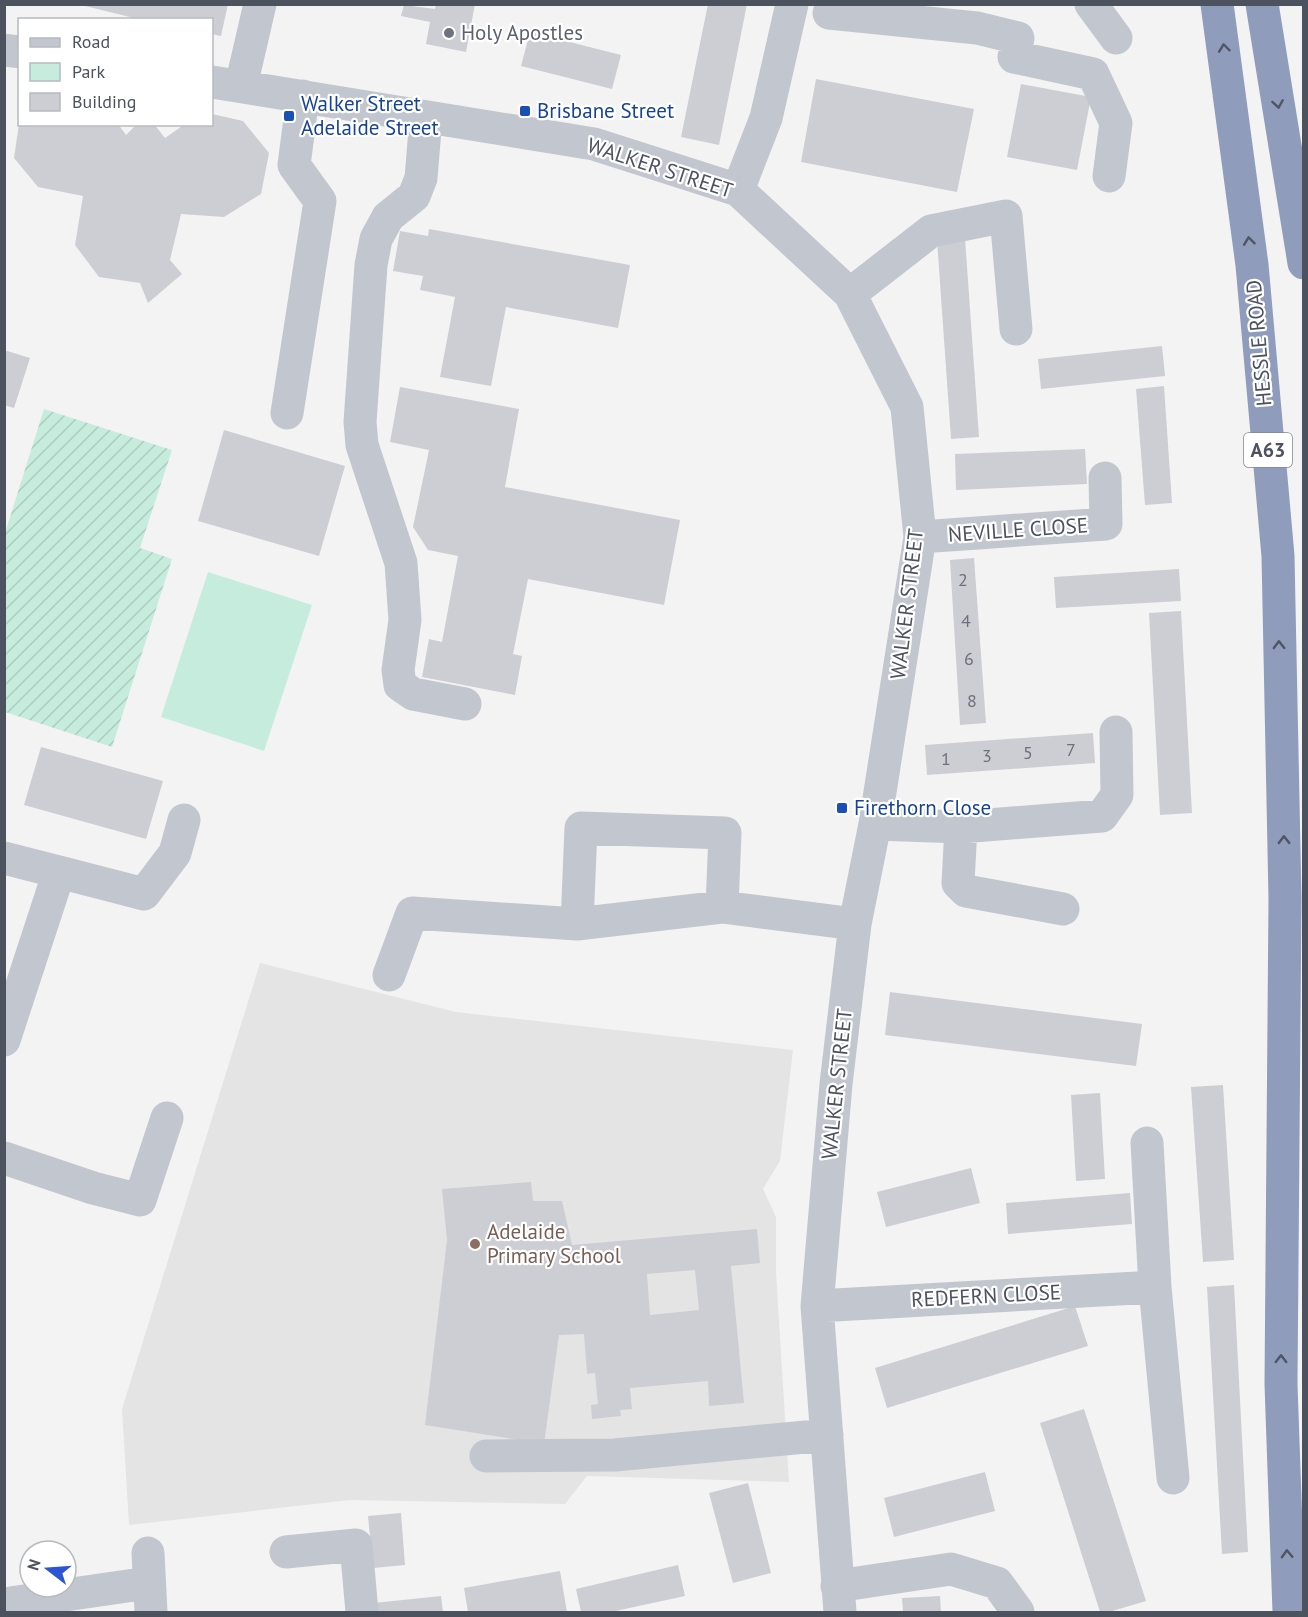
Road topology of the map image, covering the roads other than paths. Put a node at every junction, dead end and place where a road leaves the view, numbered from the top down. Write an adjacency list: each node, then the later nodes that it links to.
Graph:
1 (260, 4): 9 (street)
2 (792, 4): 13 (street)
3 (1091, 4): 8 (street)
4 (1217, 4): 27 (highway, HESSLE ROAD / A63, one-way to 4)
5 (1262, 4): 14 (highway, one-way to 14)
6 (829, 14): 7 (street)
7 (979, 16): 12 (street)
8 (1116, 38)
9 (226, 84): 10 (street, WALKER STREET)
10 (303, 96): 11 (street, WALKER STREET); 17 (street)
11 (426, 117): 13 (street, WALKER STREET); 20 (street)
12 (1109, 176)
13 (738, 190): 15 (street, WALKER STREET)
14 (1304, 263)
15 (850, 294): 16 (street); 19 (street, WALKER STREET)
16 (1016, 328)
17 (287, 413)
18 (1105, 478): 19 (street, NEVILLE CLOSE)
19 (920, 537): 23 (street, WALKER STREET)
20 (465, 704)
21 (1116, 732): 24 (street)
22 (184, 820): 26 (street)
23 (874, 824): 24 (street); 31 (street, WALKER STREET)
24 (961, 827): 29 (street)
25 (4, 858): 26 (street)
26 (59, 872): 33 (street)
27 (1285, 898): 37 (highway, A63); 49 (highway, one-way to 27)
28 (722, 907): 30 (street); 30 (street); 31 (street)
29 (1063, 909)
30 (577, 924): 32 (street)
31 (855, 924): 39 (street, WALKER STREET)
32 (389, 975)
33 (7, 1020)
34 (167, 1118): 36 (street)
35 (1147, 1143): 38 (street)
36 (4, 1158)
37 (1304, 1238)
38 (1155, 1287): 39 (street, REDFERN CLOSE); 42 (street)
39 (817, 1306): 40 (street, WALKER STREET)
40 (826, 1435): 41 (street); 45 (street, WALKER STREET)
41 (486, 1456)
42 (1173, 1478)
43 (286, 1552): 47 (street)
44 (149, 1583): 46 (street)
45 (839, 1599): 48 (street)
46 (10, 1603)
47 (362, 1612)
48 (1018, 1612)
49 (1289, 1612)

